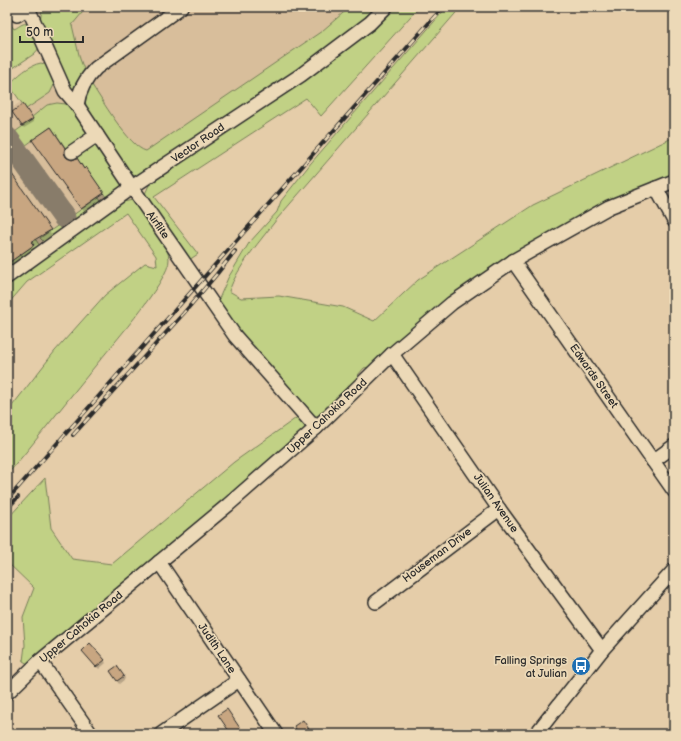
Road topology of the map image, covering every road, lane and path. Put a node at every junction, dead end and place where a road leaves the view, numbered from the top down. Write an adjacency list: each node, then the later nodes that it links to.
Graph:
1 (12, 7): 4 (street)
2 (181, 7): 5 (street)
3 (386, 7): 9 (street, Vector Road)
4 (28, 8): 5 (street, Airflite)
5 (77, 105): 6 (street, Airflite)
6 (97, 135): 7 (street); 9 (street, Airflite)
7 (72, 152)
8 (674, 181): 10 (street, Upper Cahokia Road)
9 (132, 187): 13 (street, Vector Road); 15 (street, Airflite)
10 (656, 188): 11 (street); 12 (street, Upper Cahokia Road)
11 (674, 222)
12 (513, 261): 14 (street, Upper Cahokia Road); 17 (street, Edwards Street)
13 (7, 277)
14 (392, 354): 15 (street, Upper Cahokia Road); 19 (street, Julian Avenue)
15 (316, 428): 20 (street, Upper Cahokia Road)
16 (674, 446): 17 (street)
17 (653, 461): 18 (street, Edwards Street)
18 (674, 491)
19 (499, 509): 22 (street, Houseman Drive); 23 (street, Julian Avenue)
20 (159, 562): 24 (street, Upper Cahokia Road); 25 (street, Judith Lane)
21 (674, 570): 23 (street)
22 (376, 602)
23 (602, 650): 30 (street)
24 (40, 661): 26 (street, Upper Cahokia Road); 27 (street)
25 (239, 680): 28 (street); 29 (street, Judith Lane)
26 (7, 693)
27 (91, 734)
28 (162, 734)
29 (276, 734)
30 (536, 734)

